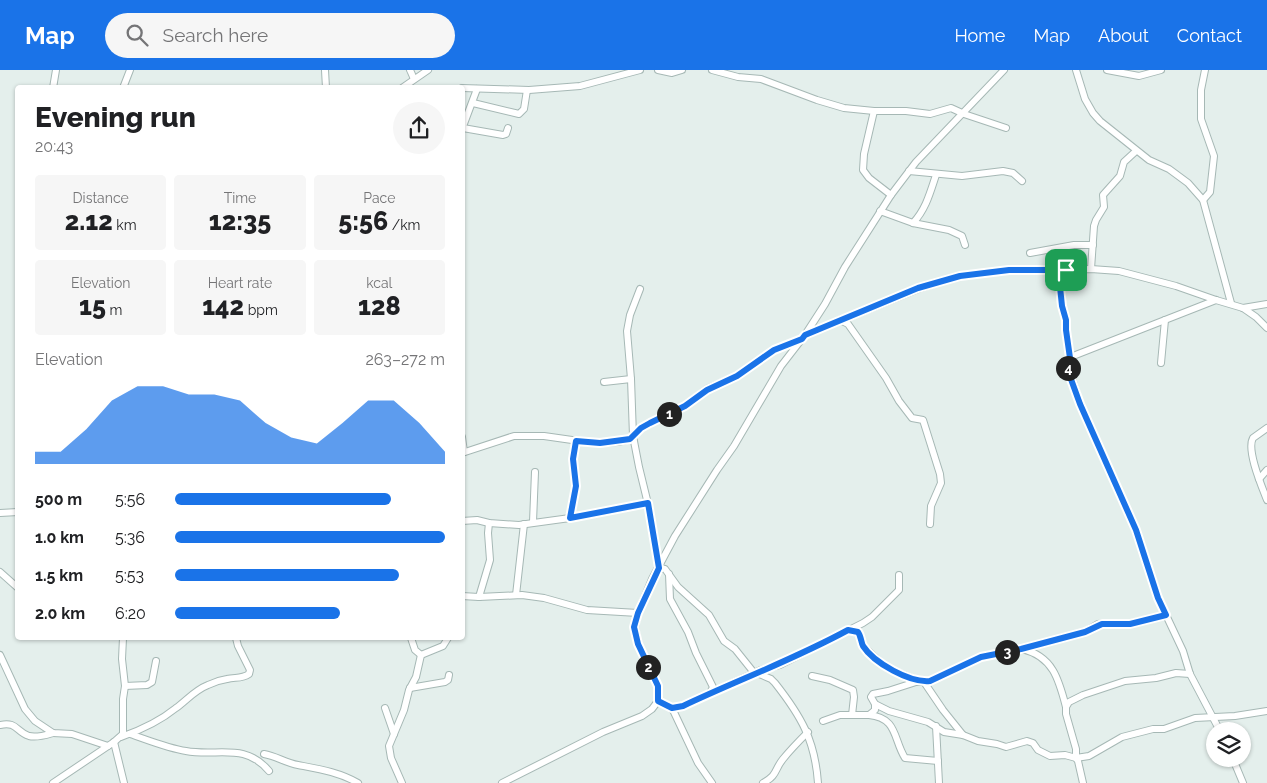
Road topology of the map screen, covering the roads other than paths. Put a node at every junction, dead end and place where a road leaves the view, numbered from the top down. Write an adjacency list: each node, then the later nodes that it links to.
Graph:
1 (56, 70): 16 (street)
2 (130, 70): 17 (street)
3 (325, 70): 18 (street)
4 (410, 70): 15 (street)
5 (428, 70): 15 (street)
6 (640, 70): 22 (street)
7 (658, 70): 8 (street)
8 (682, 70)
9 (712, 70): 24 (street)
10 (1004, 70): 25 (street)
11 (1076, 70): 30 (street)
12 (1107, 70): 13 (street)
13 (1161, 70)
14 (1205, 70): 35 (street)
15 (414, 79): 19 (street)
16 (54, 85)
17 (124, 85)
18 (326, 85)
19 (406, 85)
20 (465, 88): 21 (street)
21 (477, 89): 22 (street); 23 (street)
22 (527, 90): 23 (street)
23 (473, 103): 26 (street)
24 (874, 111): 25 (street); 34 (street)
25 (961, 113): 28 (street); 31 (street)
26 (465, 122)
27 (508, 128): 29 (street)
28 (1006, 128)
29 (465, 129)
30 (1136, 151): 35 (street); 39 (street)
31 (909, 171): 32 (street); 34 (street)
32 (936, 175): 33 (street); 37 (street)
33 (1022, 181)
34 (891, 195): 36 (street)
35 (1203, 200): 45 (street)
36 (880, 211): 37 (street); 51 (street)
37 (913, 223): 38 (street)
38 (966, 245)
39 (1092, 245): 40 (street); 41 (street)
40 (1030, 253)
41 (1092, 269): 42 (street); 44 (street)
42 (1066, 270): 48 (street); 52 (street)
43 (640, 288): 54 (street)
44 (1216, 300): 45 (street); 49 (street)
45 (1231, 304): 47 (street)
46 (1267, 304): 47 (street)
47 (1243, 308): 50 (street)
48 (840, 320): 51 (street); 72 (street)
49 (1165, 320): 52 (street); 53 (street)
50 (1267, 328)
51 (804, 337): 57 (street); 73 (street)
52 (1070, 358): 82 (street)
53 (1161, 363)
54 (631, 379): 55 (street); 57 (street)
55 (604, 382)
56 (1267, 428): 62 (street)
57 (633, 436): 58 (street); 64 (street)
58 (576, 441): 59 (street); 67 (street)
59 (465, 452)
60 (1267, 470): 62 (street)
61 (535, 472): 69 (street)
62 (1259, 478): 63 (street)
63 (1267, 500)
64 (648, 503): 67 (street); 73 (street)
65 (15, 512): 66 (street)
66 (0, 513)
67 (570, 518): 69 (street)
68 (465, 521): 70 (street)
69 (533, 522): 71 (street)
70 (489, 523): 71 (street); 80 (street)
71 (524, 524): 78 (street)
72 (930, 524)
73 (659, 568): 75 (street); 81 (street)
74 (0, 572): 77 (street)
75 (669, 574): 92 (street); 99 (street)
76 (899, 575): 83 (street)
77 (15, 585)
78 (516, 595): 80 (street); 81 (street)
79 (465, 596): 80 (street)
80 (479, 597)
81 (638, 613): 100 (street)
82 (1166, 615): 88 (street); 93 (street)
83 (848, 630): 92 (street); 96 (street)
84 (123, 640): 97 (street)
85 (236, 640): 116 (street)
86 (411, 640): 90 (street)
87 (446, 640): 90 (street)
88 (1021, 649): 96 (street); 102 (street)
89 (0, 655): 115 (street)
90 (421, 656): 98 (street)
91 (156, 661): 97 (street)
92 (756, 673): 99 (street); 114 (street)
93 (1190, 674): 102 (street); 109 (street)
94 (448, 675): 98 (street)
95 (812, 676): 108 (street)
96 (922, 681): 101 (street); 118 (street)
97 (125, 686): 119 (street)
98 (410, 688): 117 (street)
99 (710, 693): 104 (street)
100 (658, 701): 104 (street); 130 (street)
101 (875, 704): 105 (street); 107 (street)
102 (1066, 707): 122 (street)
103 (384, 708): 117 (street)
104 (672, 708): 131 (street)
105 (888, 710): 107 (street); 113 (street)
106 (1267, 710): 109 (street)
107 (872, 714): 108 (street); 123 (street)
108 (852, 715): 110 (street)
109 (1212, 716): 111 (street); 122 (street)
110 (823, 721)
111 (1215, 722)
112 (0, 725): 115 (street)
113 (936, 726): 118 (street); 123 (street)
114 (808, 732): 132 (street); 133 (street)
115 (53, 733): 120 (street)
116 (130, 734): 119 (street); 125 (street)
117 (394, 734): 129 (street)
118 (963, 735): 122 (street)
119 (121, 737): 120 (street)
120 (111, 744): 126 (street); 127 (street)
121 (264, 754): 128 (street)
122 (1076, 758): 135 (street)
123 (938, 761): 134 (street)
124 (1236, 767): 136 (street)
125 (270, 771)
126 (53, 783)
127 (124, 783)
128 (358, 783)
129 (402, 783)
130 (502, 783)
131 (712, 783)
132 (763, 783)
133 (818, 783)
134 (938, 783)
135 (1083, 783)
136 (1243, 783)

